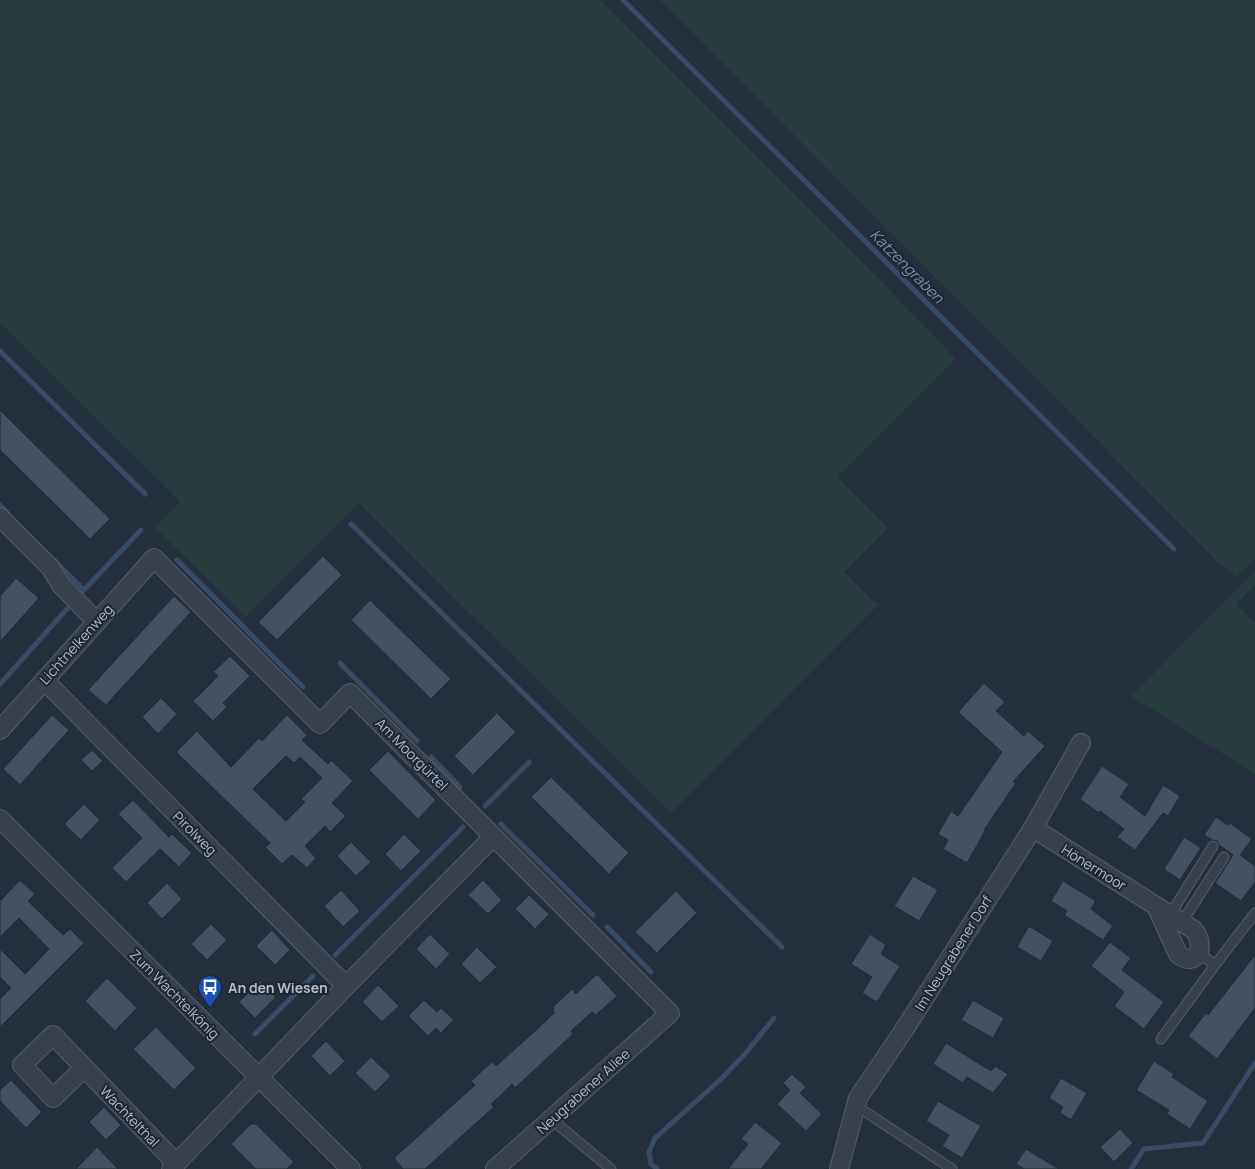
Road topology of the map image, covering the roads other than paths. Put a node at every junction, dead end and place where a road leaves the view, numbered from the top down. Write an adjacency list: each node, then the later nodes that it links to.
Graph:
1 (0, 517): 3 (street)
2 (154, 558): 3 (street, Lichtnelkenweg); 9 (street, Am Moorgürtel)
3 (96, 621): 4 (street, Lichtnelkenweg)
4 (44, 680): 5 (street, Lichtnelkenweg); 16 (street, Pirolweg)
5 (0, 730)
6 (1081, 743): 8 (street, Im Neugrabener Dorf)
7 (0, 819): 20 (street, Zum Wachtelkönig)
8 (1033, 828): 13 (street, Hönermoor); 21 (street, Im Neugrabener Dorf)
9 (493, 837): 16 (street); 17 (street, Am Moorgürtel)
10 (1213, 846): 13 (lane)
11 (1224, 857): 13 (lane)
12 (1255, 913): 15 (lane)
13 (1169, 914): 14 (street, Hönermoor); 14 (street)
14 (1198, 953): 15 (lane)
15 (1215, 965): 18 (lane)
16 (346, 986): 20 (street)
17 (670, 1013): 22 (street, Neugrabener Allee)
18 (1161, 1039)
19 (84, 1068): 23 (street, Wachtelthal)
20 (259, 1078): 23 (street); 24 (street, Zum Wachtelkönig)
21 (855, 1106): 27 (street, Im Neugrabener Dorf); 28 (lane)
22 (551, 1119): 25 (street, Neugrabener Allee); 26 (lane)
23 (174, 1166)
24 (351, 1169)
25 (496, 1169)
26 (611, 1169)
27 (840, 1169)
28 (952, 1169)

